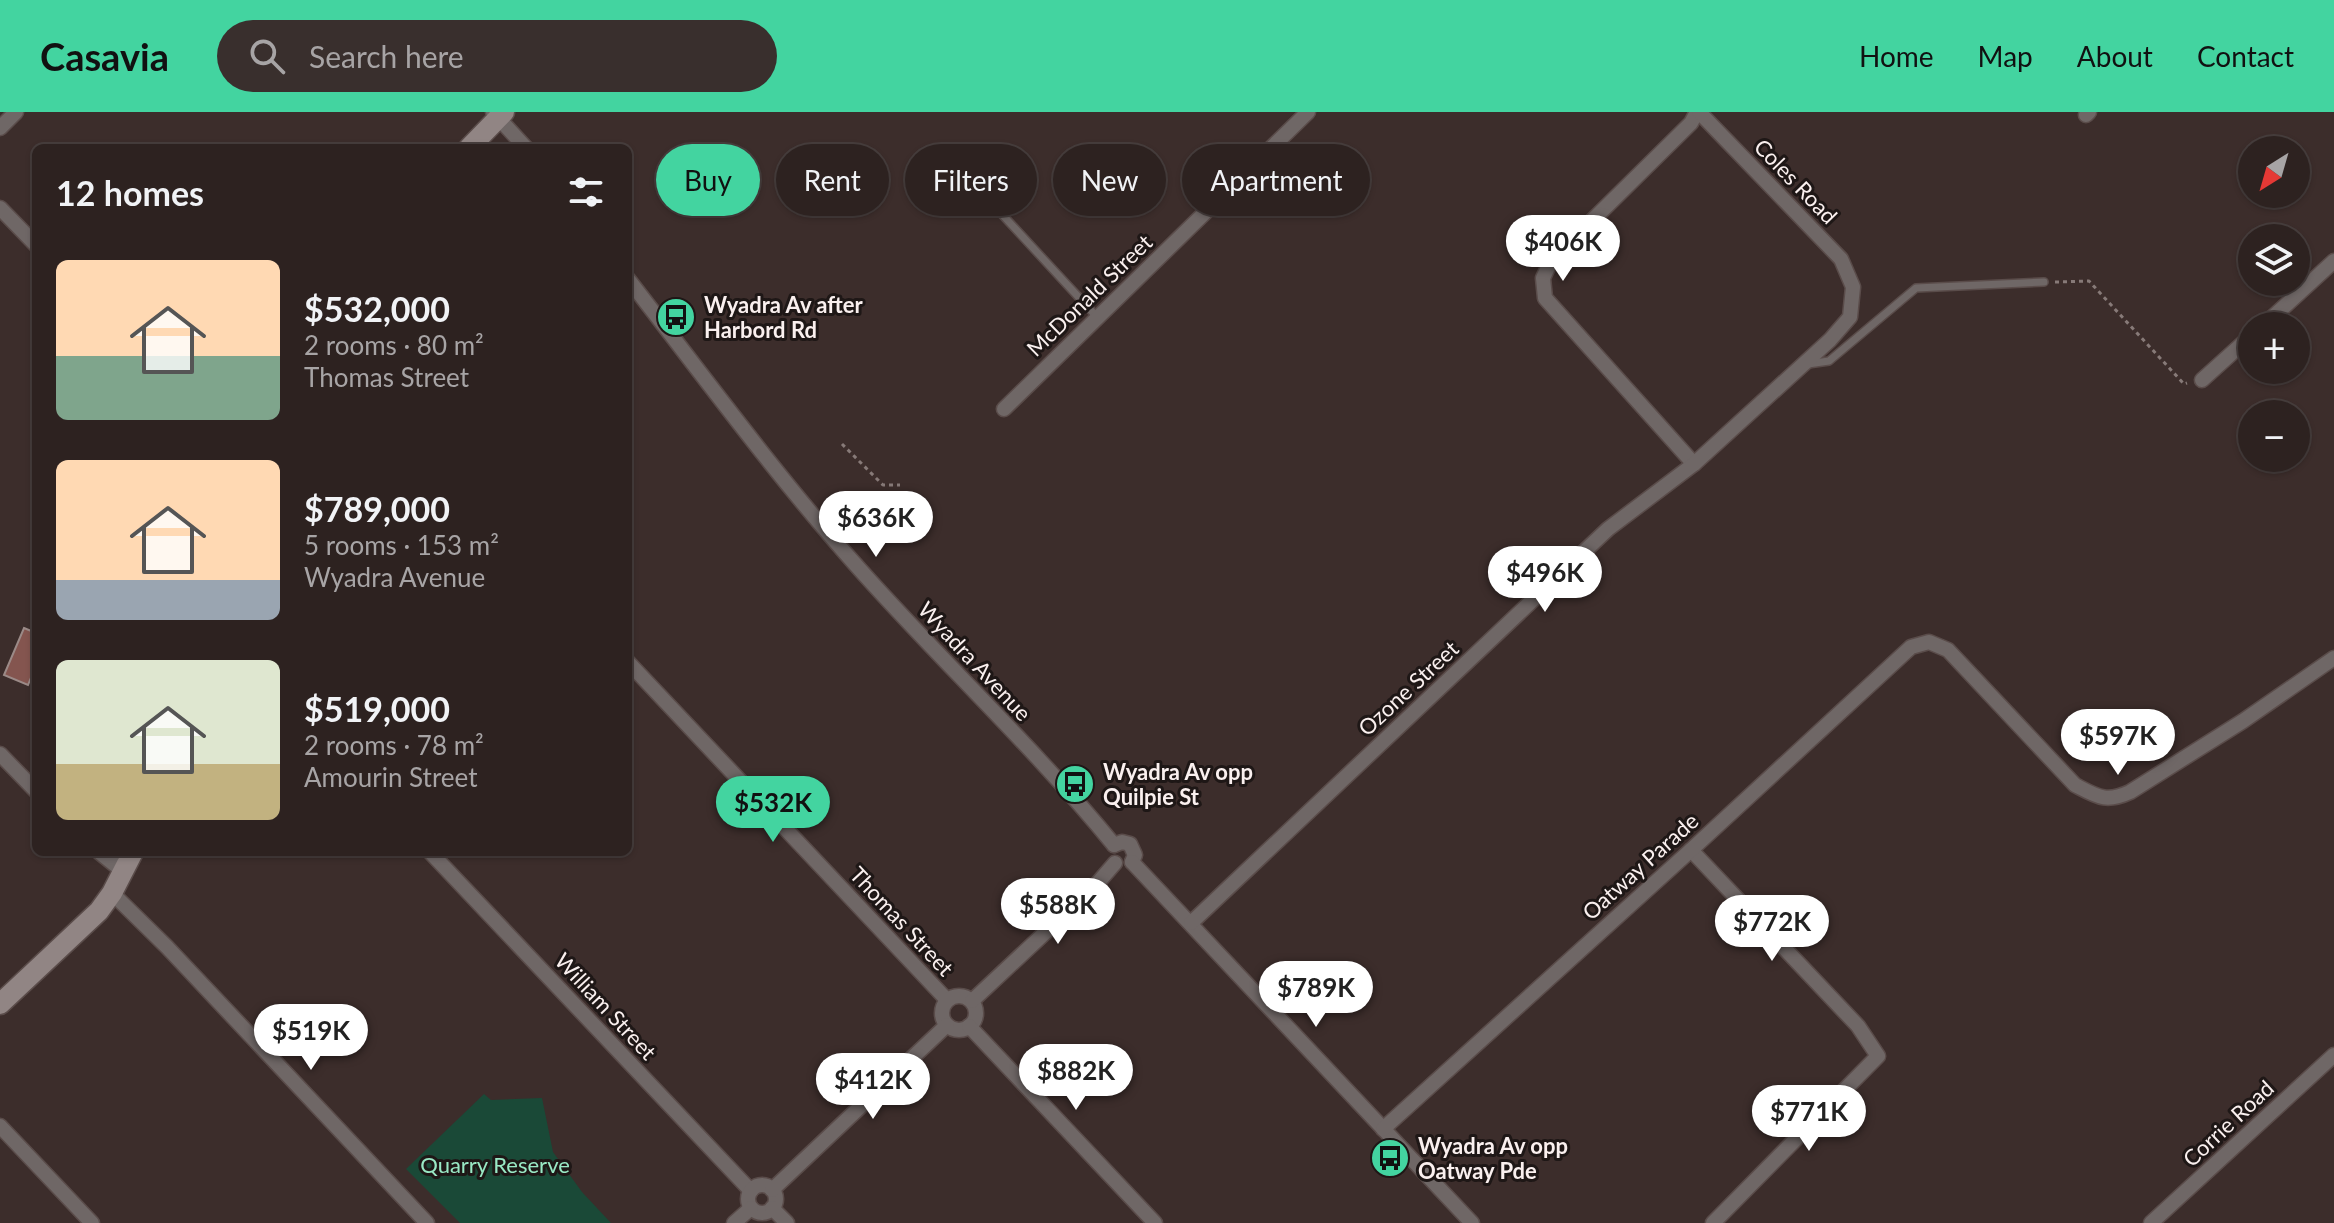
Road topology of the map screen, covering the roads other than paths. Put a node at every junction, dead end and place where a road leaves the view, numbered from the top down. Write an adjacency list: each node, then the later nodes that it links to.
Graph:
1 (16, 112): 5 (street)
2 (1698, 112): 14 (street, Coles Road); 21 (street)
3 (498, 114): 6 (main road); 7 (street)
4 (1302, 114): 16 (street, McDonald Street)
5 (0, 128)
6 (472, 144)
7 (523, 144)
8 (0, 208): 10 (street)
9 (1004, 216): 16 (lane)
10 (32, 241)
11 (2334, 261): 15 (street)
12 (2044, 282): 18 (lane)
13 (632, 284): 26 (street, Wyadra Avenue)
14 (1853, 287): 18 (street, Ozone Street)
15 (2278, 312)
16 (1097, 317): 20 (street, McDonald Street)
17 (2238, 348): 19 (street)
18 (1802, 365): 21 (street, Ozone Street)
19 (2202, 380)
20 (1004, 409)
21 (1694, 464): 35 (street, Ozone Street)
22 (2334, 658): 27 (street, Oatway Parade)
23 (632, 666): 36 (street, Thomas Street)
24 (0, 754): 25 (street)
25 (32, 787)
26 (1114, 845): 31 (street); 32 (street)
27 (1691, 850): 43 (street, Oatway Parade); 54 (street)
28 (104, 856): 33 (street)
29 (131, 856): 33 (main road)
30 (434, 856): 45 (street, William Street)
31 (1132, 862): 32 (street); 35 (street)
32 (1115, 863): 37 (street)
33 (124, 872): 34 (main road)
34 (112, 893): 38 (main road); 49 (street)
35 (1191, 923): 43 (street)
36 (947, 1000): 37 (street); 39 (street)
37 (972, 1001): 40 (street)
38 (0, 1004)
39 (947, 1025): 40 (street); 44 (street)
40 (969, 1026): 52 (street)
41 (2334, 1055): 55 (street, Corrie Road)
42 (0, 1126): 48 (street)
43 (1383, 1129): 53 (street)
44 (772, 1190): 45 (street); 47 (street)
45 (751, 1191): 46 (street)
46 (751, 1208): 47 (street); 50 (street)
47 (772, 1208): 51 (street)
48 (92, 1223)
49 (427, 1223)
50 (734, 1223)
51 (787, 1223)
52 (1155, 1223)
53 (1472, 1223)
54 (1713, 1223)
55 (2151, 1223)

